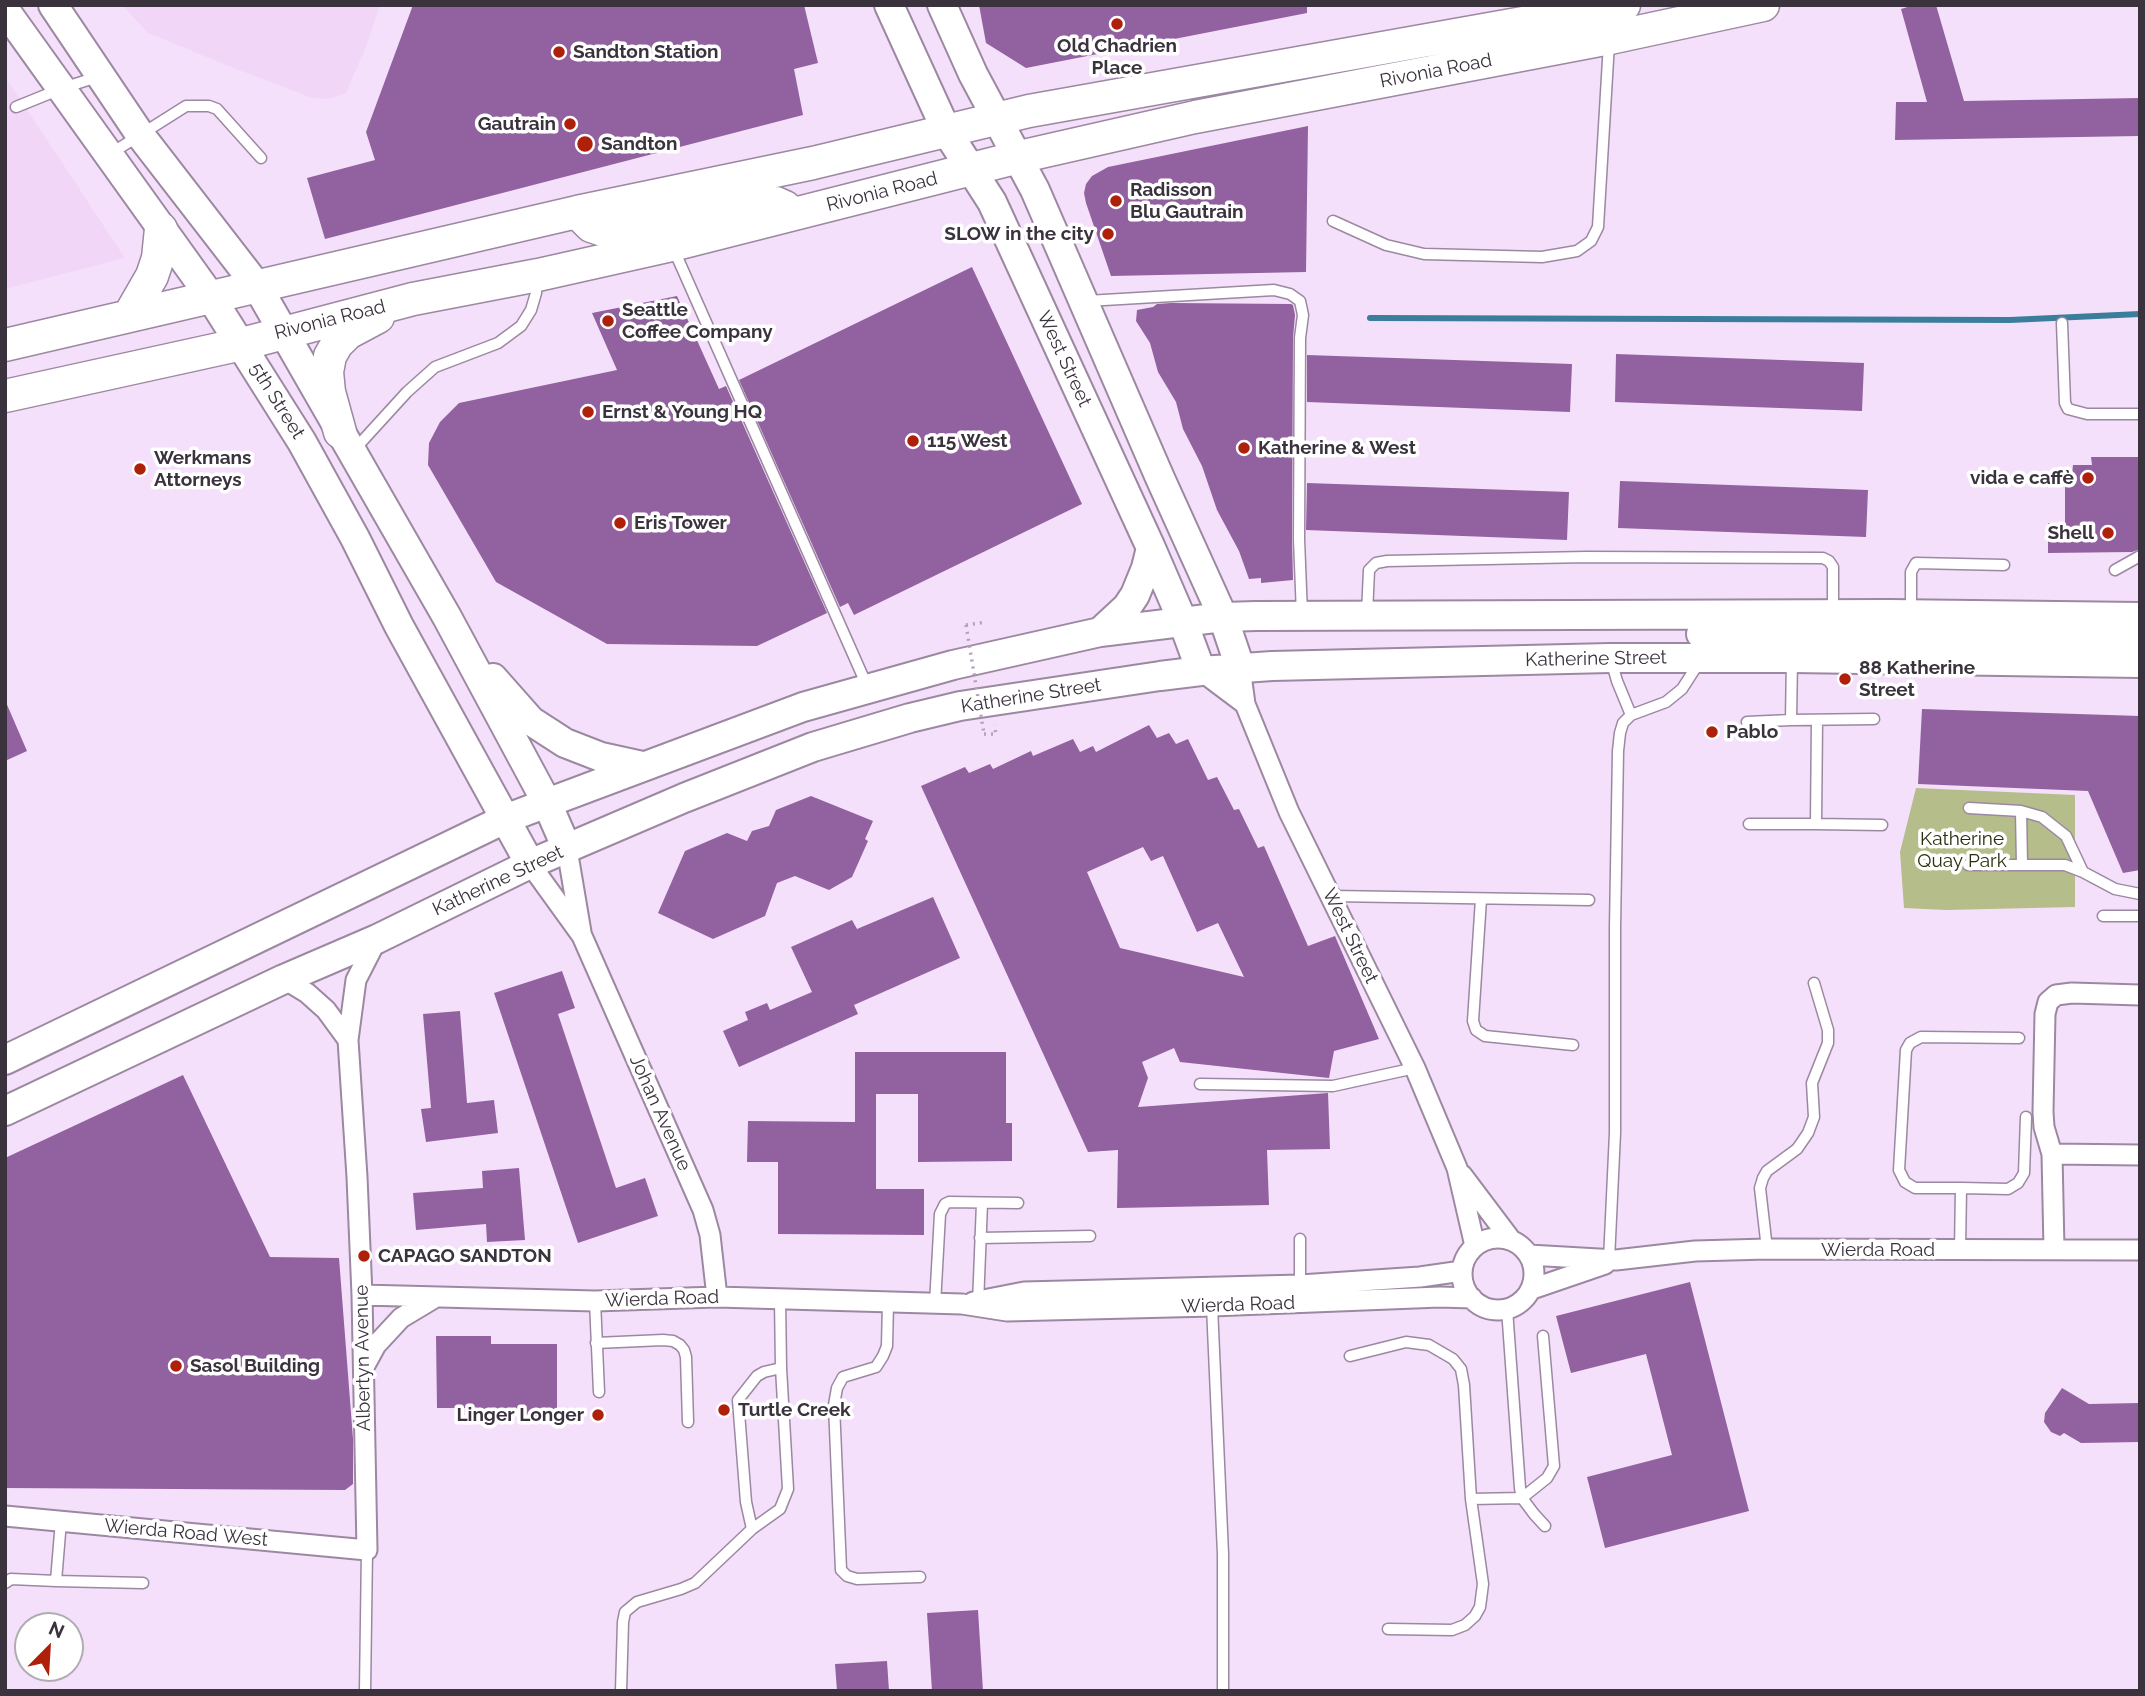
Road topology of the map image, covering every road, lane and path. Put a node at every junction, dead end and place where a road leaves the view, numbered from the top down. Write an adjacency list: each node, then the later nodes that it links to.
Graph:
1 (53, 5): 9 (main road, 5th Street)
2 (881, 5): 7 (lane)
3 (942, 5): 12 (main road, West Street)
4 (1624, 5): 12 (main road, Rivonia Road)
5 (1763, 5): 8 (main road, Rivonia Road)
6 (5, 10): 10 (main road, 5th Street)
7 (894, 16): 13 (main road, West Street)
8 (1610, 38): 16 (main road, Rivonia Road); 21 (lane)
9 (101, 76): 10 (lane); 14 (main road, 5th Street)
10 (63, 88): 11 (lane); 15 (main road, 5th Street)
11 (16, 107)
12 (998, 119): 13 (main road, Rivonia Road); 16 (main road, West Street)
13 (947, 132): 18 (main road, West Street); 19 (main road, Rivonia Road)
14 (141, 136): 15 (lane); 17 (lane); 25 (main road, 5th Street)
15 (110, 155): 22 (main road, 5th Street)
16 (1019, 157): 18 (main road, Rivonia Road); 28 (main road, West Street)
17 (261, 158)
18 (971, 170): 20 (main road, Rivonia Road); 37 (main road, West Street)
19 (577, 212): 20 (main road); 25 (main road, Rivonia Road)
20 (799, 213): 23 (main road, Rivonia Road)
21 (1333, 221)
22 (162, 229): 26 (main road, 5th Street); 29 (main road)
23 (672, 245): 24 (main road, Rivonia Road); 58 (lane)
24 (538, 275): 27 (main road, Rivonia Road); 36 (lane)
25 (257, 286): 26 (main road, Rivonia Road); 31 (main road, 5th Street)
26 (211, 296): 29 (main road, Rivonia Road); 32 (main road, 5th Street)
27 (413, 299): 31 (main road, Rivonia Road); 36 (main road)
28 (1083, 301): 45 (main road, West Street); 46 (lane)
29 (129, 316): 33 (main road, Rivonia Road)
30 (2062, 323): 35 (lane)
31 (284, 332): 32 (main road, Rivonia Road); 36 (main road, 5th Street)
32 (242, 344): 34 (main road, Rivonia Road); 70 (main road, 5th Street)
33 (5, 345)
34 (5, 396)
35 (2140, 414)
36 (346, 442): 44 (main road, 5th Street)
37 (1151, 548): 49 (main road, West Street); 50 (main road)
38 (2140, 556): 40 (lane)
39 (2004, 565): 42 (lane)
40 (2115, 570)
41 (1833, 614): 42 (main road); 43 (main road); 43 (lane)
42 (1911, 614): 47 (main road)
43 (1367, 616): 46 (main road)
44 (447, 617): 66 (main road); 67 (main road, 5th Street)
45 (1223, 617): 46 (main road); 49 (main road); 51 (main road); 56 (main road, West Street)
46 (1302, 617)
47 (2140, 617)
48 (986, 622): 65 (path, bridge)
49 (1184, 622): 50 (main road); 57 (main road, West Street)
50 (1100, 632): 58 (main road)
51 (2140, 639)
52 (1610, 658): 53 (main road, Katherine Street); 56 (main road, Katherine Street); 60 (lane)
53 (1702, 658): 54 (main road, Katherine Street); 60 (lane)
54 (1792, 658): 55 (main road, Katherine Street); 62 (lane)
55 (2140, 663)
56 (1240, 667): 57 (main road, Katherine Street); 59 (street, West Street)
57 (1201, 671): 59 (street); 74 (main road, Katherine Street)
58 (868, 688): 66 (main road)
59 (1245, 704): 80 (street, West Street)
60 (1631, 715): 114 (lane)
61 (1874, 719): 63 (lane)
62 (1791, 720): 63 (lane); 64 (lane)
63 (1817, 720): 72 (lane)
64 (1747, 722)
65 (994, 723)
66 (642, 766): 67 (main road)
67 (547, 803): 70 (main road); 74 (main road, 5th Street)
68 (1969, 808): 69 (lane)
69 (2021, 811): 76 (lane); 78 (lane)
70 (505, 819): 75 (main road, 5th Street); 93 (main road)
71 (1749, 824): 72 (lane)
72 (1816, 824): 73 (lane)
73 (1882, 825)
74 (566, 849): 75 (main road, Katherine Street); 85 (street, Johan Avenue)
75 (530, 864): 85 (street, Johan Avenue); 86 (main road, Katherine Street)
76 (2022, 864): 77 (lane); 78 (lane)
77 (1968, 865)
78 (2083, 872): 79 (lane)
79 (2140, 894)
80 (1331, 897): 81 (lane); 94 (street, West Street)
81 (1481, 899): 82 (lane); 92 (lane)
82 (1589, 900)
83 (2103, 916): 84 (lane)
84 (2140, 916)
85 (582, 936): 121 (street, Johan Avenue)
86 (377, 939): 87 (main road, Katherine Street); 91 (street, Albertyn Avenue)
87 (284, 979): 91 (street); 96 (main road, Katherine Street)
88 (1814, 983): 109 (lane)
89 (2140, 995): 98 (street)
90 (2020, 1038): 101 (lane)
91 (348, 1040): 118 (street, Albertyn Avenue)
92 (1573, 1045)
93 (9, 1055)
94 (1415, 1068): 95 (lane); 100 (street, West Street)
95 (1200, 1084)
96 (5, 1111)
97 (2026, 1117): 101 (lane)
98 (2052, 1154): 99 (street); 111 (street)
99 (2140, 1155)
100 (1457, 1168): 107 (street, West Street); 108 (street, West Street)
101 (1961, 1188): 110 (lane)
102 (982, 1203): 103 (lane); 105 (lane); 127 (lane)
103 (1018, 1203)
104 (1090, 1236): 105 (lane)
105 (980, 1238): 128 (lane)
106 (1300, 1239): 119 (lane)
107 (1511, 1240): 108 (street); 113 (street)
108 (1475, 1246): 115 (street)
109 (1767, 1249): 110 (street, Wierda Road); 114 (street, Wierda Road)
110 (1960, 1250): 111 (street, Wierda Road)
111 (2054, 1250): 112 (street, Wierda Road)
112 (2140, 1250)
113 (1529, 1255): 114 (street, Wierda Road); 117 (street)
114 (1612, 1260): 117 (street, Wierda Road)
115 (1462, 1271): 119 (street, Wierda Road); 122 (street)
116 (1210, 1286): 119 (street, Wierda Road); 124 (street, Wierda Road); 129 (street)
117 (1532, 1289): 130 (street)
118 (362, 1294): 120 (street, Wierda Road); 134 (street, Albertyn Avenue)
119 (1300, 1294): 122 (street, Wierda Road); 129 (street, Wierda Road)
120 (436, 1296): 125 (street, Wierda Road); 134 (street)
121 (717, 1297): 123 (street, Wierda Road); 125 (street, Wierda Road)
122 (1472, 1298): 130 (street)
123 (780, 1299): 126 (street, Wierda Road); 135 (lane)
124 (1105, 1300): 128 (street, Wierda Road); 129 (street, Wierda Road)
125 (595, 1301): 132 (lane)
126 (888, 1303): 127 (street, Wierda Road); 145 (lane)
127 (935, 1304): 128 (street, Wierda Road)
128 (973, 1304)
129 (1212, 1306): 152 (lane)
130 (1507, 1309): 138 (lane)
131 (1543, 1336): 138 (lane)
132 (596, 1343): 136 (lane); 137 (lane)
133 (1350, 1356): 139 (lane)
134 (364, 1367): 144 (street, Albertyn Avenue)
135 (781, 1368): 143 (lane); 143 (lane)
136 (599, 1392)
137 (688, 1422)
138 (1522, 1498): 139 (lane); 142 (lane)
139 (1471, 1500): 149 (lane)
140 (5, 1516): 141 (street, Wierda Road West)
141 (61, 1521): 144 (street, Wierda Road West); 146 (lane)
142 (1545, 1526)
143 (752, 1529): 151 (lane)
144 (367, 1550): 150 (lane)
145 (920, 1577)
146 (56, 1581): 147 (lane); 148 (lane)
147 (5, 1583)
148 (143, 1583)
149 (1388, 1629)
150 (365, 1691)
151 (621, 1691)
152 (1223, 1691)

